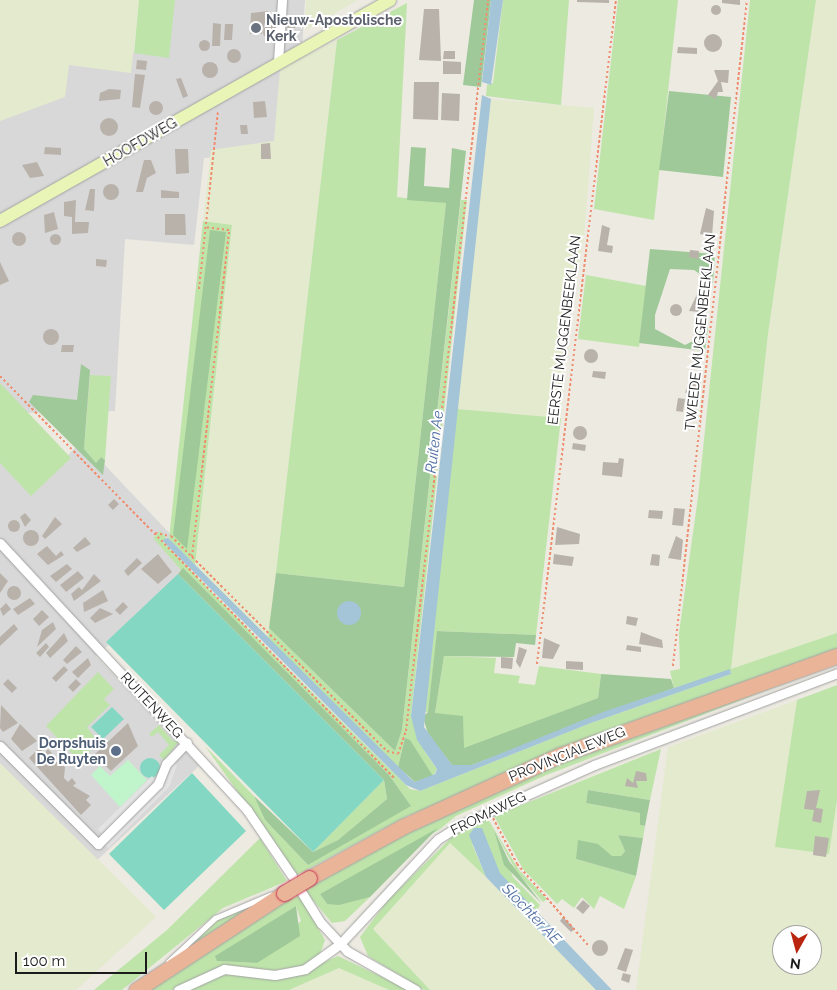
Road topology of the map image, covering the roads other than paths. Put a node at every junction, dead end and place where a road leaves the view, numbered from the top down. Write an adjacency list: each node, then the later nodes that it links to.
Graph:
1 (282, 0): 3 (street)
2 (390, 0): 3 (main road, HOOFDWEG)
3 (278, 61): 4 (main road, HOOFDWEG)
4 (0, 221)
5 (0, 543): 8 (street, RUITENWEG)
6 (837, 656): 13 (highway, PROVINCIALEWEG, bridge)
7 (837, 673): 12 (street, FROMAWEG)
8 (187, 742): 9 (street); 10 (street, RUITENWEG)
9 (0, 746)
10 (292, 876)
11 (302, 893): 12 (street)
12 (340, 944): 14 (street, FROMAWEG); 15 (street)
13 (136, 990)
14 (178, 990)
15 (416, 990)

